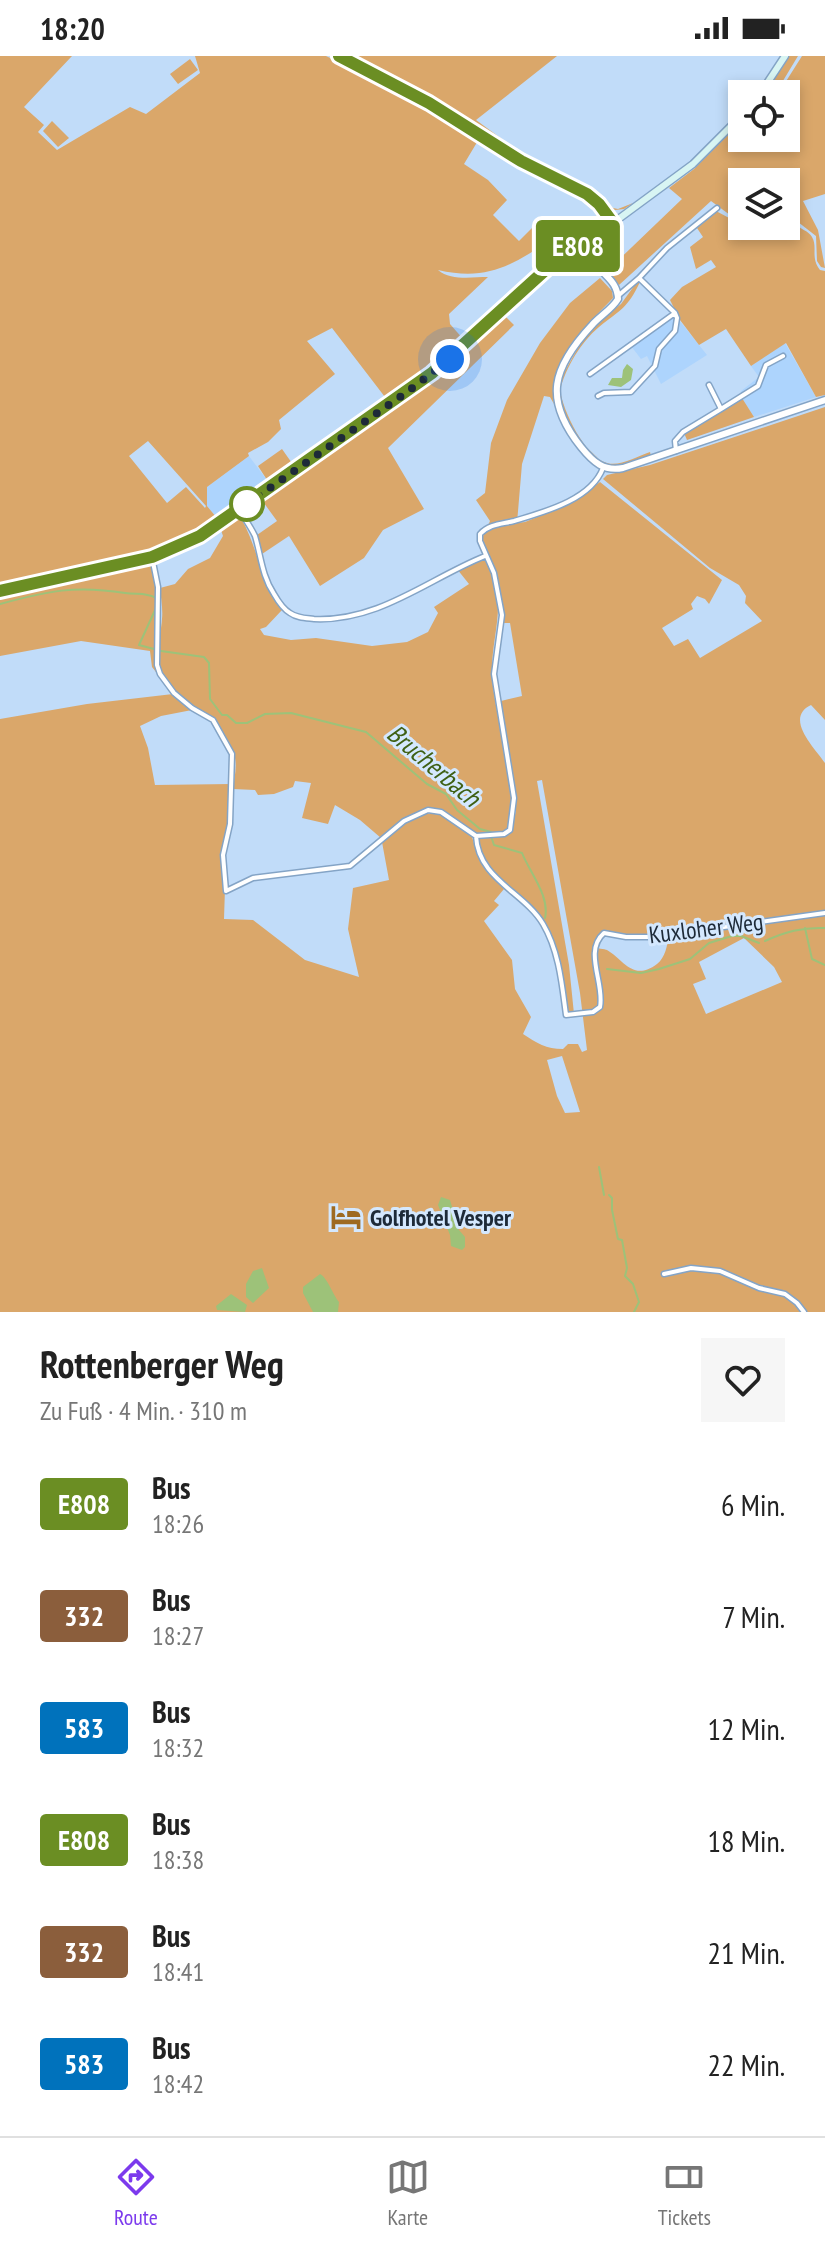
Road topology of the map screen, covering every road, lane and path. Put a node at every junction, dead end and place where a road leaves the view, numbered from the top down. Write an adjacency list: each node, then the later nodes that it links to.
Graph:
1 (339, 56): 6 (main road)
2 (785, 56): 3 (main road)
3 (769, 80)
4 (728, 129): 6 (main road)
5 (717, 208): 8 (street)
6 (613, 223): 7 (main road)
7 (599, 240): 9 (street); 19 (main road)
8 (639, 278): 9 (street); 10 (street)
9 (619, 295): 18 (street)
10 (675, 313): 12 (street); 14 (street)
11 (783, 356): 16 (street)
12 (590, 374)
13 (709, 385): 16 (street)
14 (598, 396)
15 (825, 400): 17 (street)
16 (721, 409): 17 (street)
17 (676, 451): 18 (street)
18 (600, 466): 20 (street)
19 (239, 509): 20 (street); 21 (main road)
20 (485, 556): 23 (street)
21 (152, 557): 22 (main road); 23 (street)
22 (0, 591)
23 (476, 836): 24 (street, Kuxloher Weg)
24 (825, 913)
25 (664, 1274): 26 (street)
26 (804, 1312)

